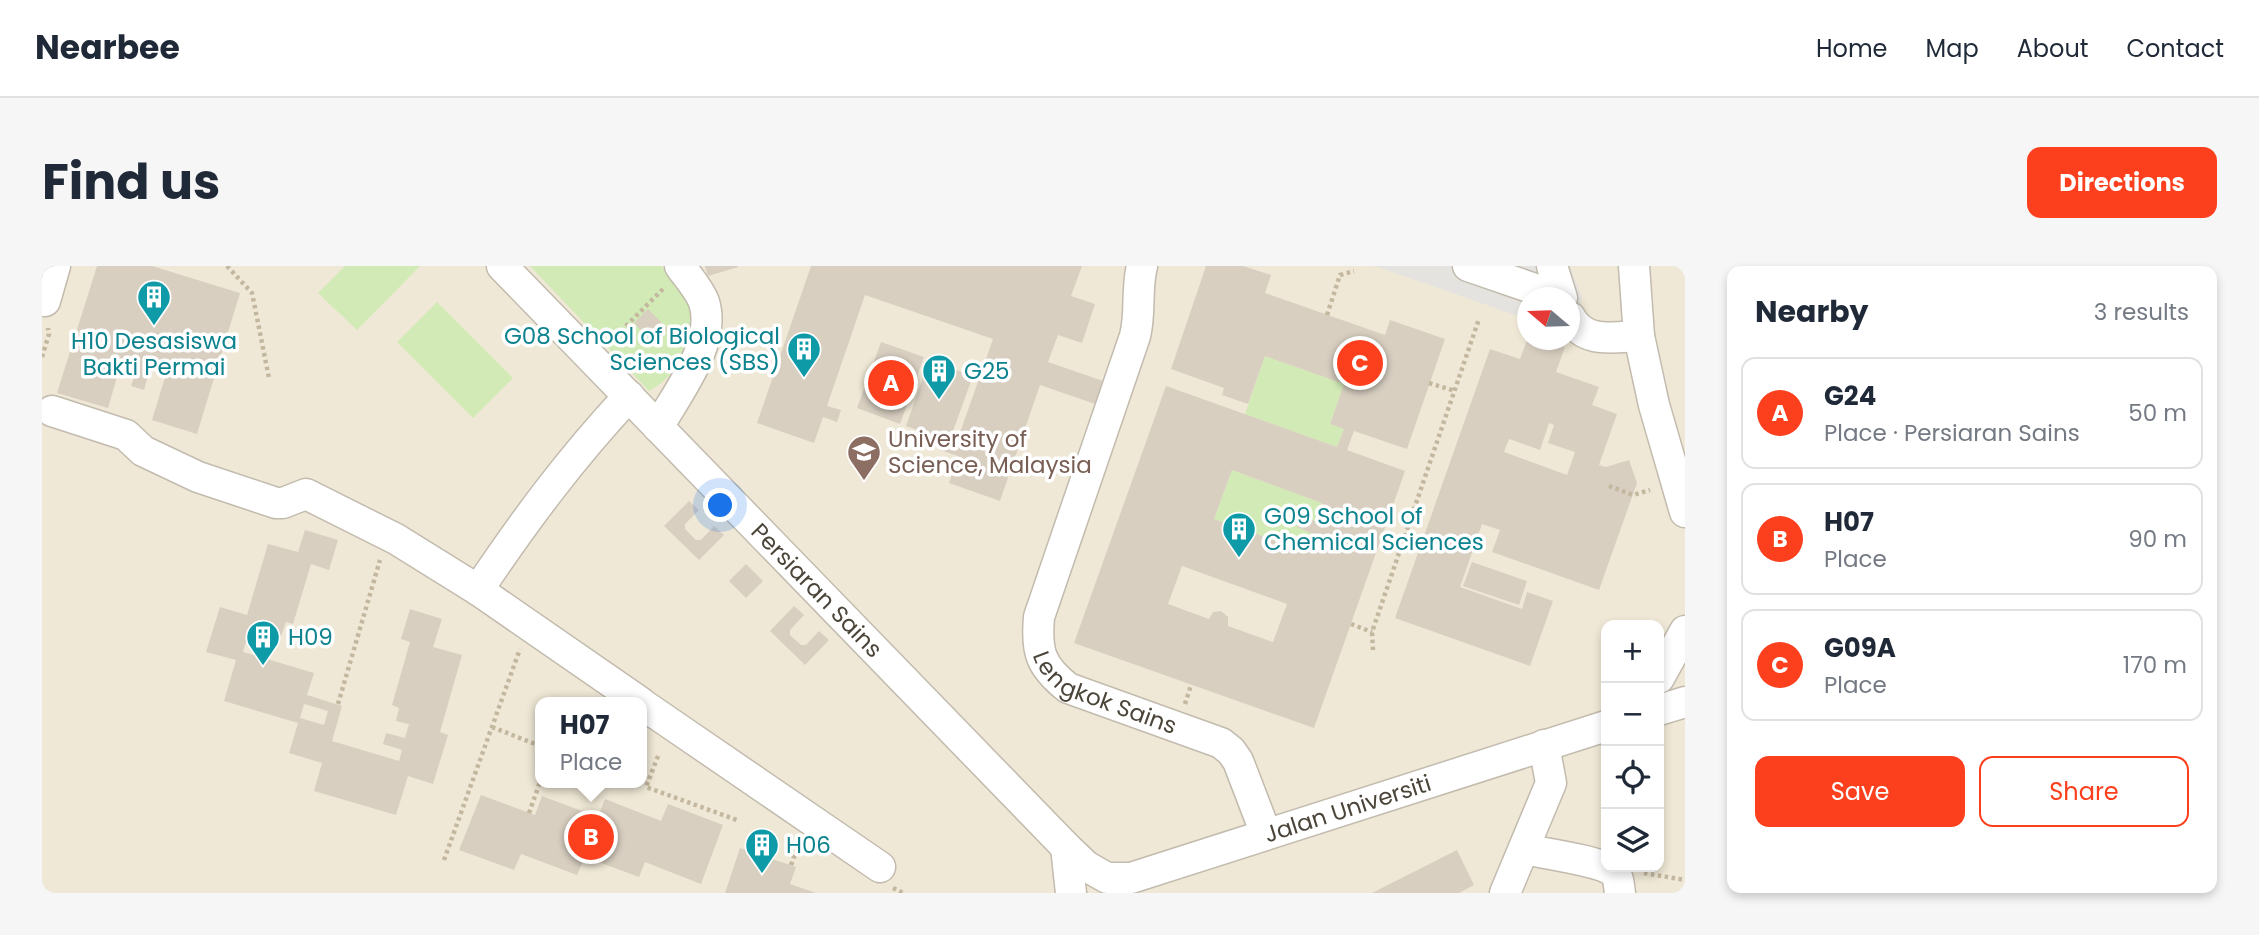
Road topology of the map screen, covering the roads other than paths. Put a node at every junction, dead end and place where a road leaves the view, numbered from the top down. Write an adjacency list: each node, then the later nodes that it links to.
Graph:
1 (55, 266): 10 (street)
2 (502, 266): 14 (street, Persiaran Sains)
3 (1142, 266): 25 (street, Lengkok Sains)
4 (1468, 266): 8 (street)
5 (1552, 266): 9 (street)
6 (1634, 266): 12 (street)
7 (674, 275): 14 (street)
8 (1529, 287)
9 (1558, 287)
10 (46, 301)
11 (1580, 330): 12 (street)
12 (1639, 336): 15 (street)
13 (52, 411): 16 (street)
14 (643, 411): 16 (street); 26 (street, Persiaran Sains)
15 (1685, 512)
16 (478, 590): 19 (street)
17 (1685, 631): 18 (street)
18 (1664, 669)
19 (632, 697)
20 (1685, 702): 22 (street)
21 (647, 707): 28 (street)
22 (1664, 708)
23 (1601, 727): 24 (street, Jalan Universiti)
24 (1544, 745): 25 (street, Jalan Universiti); 27 (street)
25 (1266, 834): 30 (street, Jalan Universiti)
26 (1066, 847): 30 (street, Persiaran Sains); 31 (street)
27 (1524, 849): 29 (street); 32 (street)
28 (880, 867)
29 (1629, 882)
30 (1106, 886)
31 (1071, 893)
32 (1505, 893)

